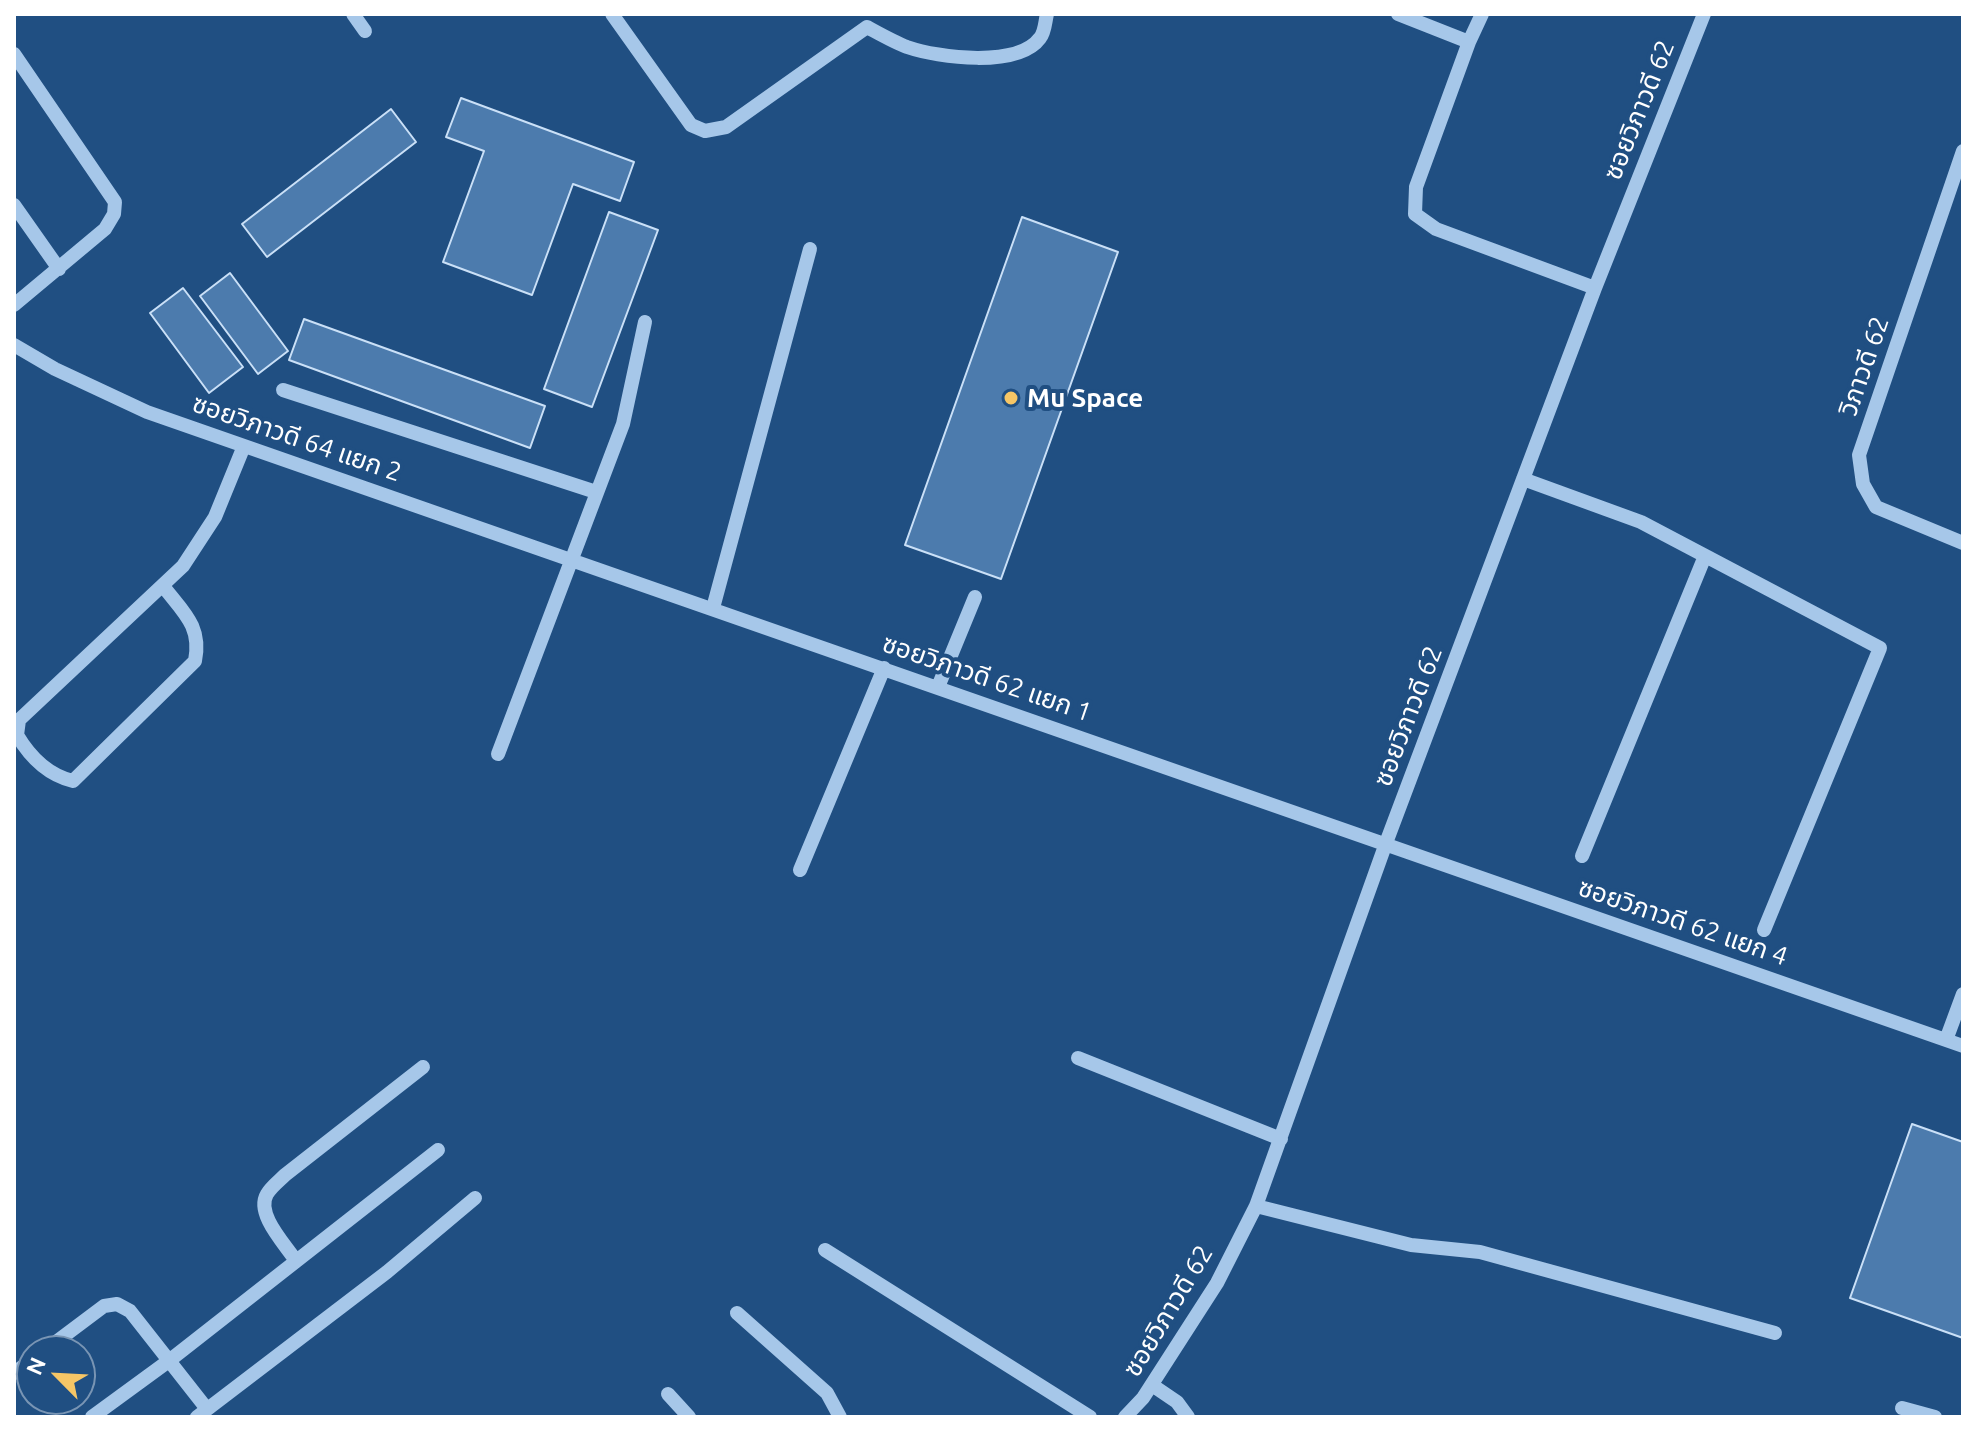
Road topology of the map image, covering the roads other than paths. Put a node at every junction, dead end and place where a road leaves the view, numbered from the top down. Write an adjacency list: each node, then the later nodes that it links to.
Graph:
1 (353, 14): 9 (street)
2 (612, 14): 8 (street)
3 (857, 14): 8 (street)
4 (1047, 14): 8 (street)
5 (1398, 14): 10 (street)
6 (1482, 14): 10 (street)
7 (1704, 14): 16 (street, ซอยวิภาวดี 62)
8 (867, 27)
9 (365, 31)
10 (1469, 42): 16 (street)
11 (14, 54): 15 (street)
12 (1963, 151): 24 (street, วิภาวดี 62)
13 (14, 205): 15 (street)
14 (810, 249): 29 (street)
15 (59, 269): 17 (street)
16 (1595, 288): 22 (street, ซอยวิภาวดี 62)
17 (14, 305)
18 (645, 322): 23 (street)
19 (14, 345): 21 (street, ซอยวิภาวดี 64 แยก 2)
20 (283, 390): 23 (street)
21 (244, 446): 26 (street, ซอยวิภาวดี 64 แยก 2); 27 (street)
22 (1523, 479): 25 (street); 33 (street, ซอยวิภาวดี 62)
23 (596, 492): 26 (street)
24 (1963, 543)
25 (1705, 556): 34 (street); 36 (street)
26 (571, 559): 29 (street, ซอยวิภาวดี 62 แยก 1); 32 (street)
27 (163, 586): 27 (street)
28 (975, 597): 31 (street)
29 (713, 608): 30 (street, ซอยวิภาวดี 62 แยก 1)
30 (884, 668): 31 (street, ซอยวิภาวดี 62 แยก 1); 35 (street)
31 (938, 687): 33 (street, ซอยวิภาวดี 62 แยก 1)
32 (498, 754)
33 (1386, 843): 38 (street, ซอยวิภาวดี 62 แยก 4); 42 (street, ซอยวิภาวดี 62)
34 (1582, 856)
35 (800, 870)
36 (1764, 930)
37 (1963, 994): 38 (street)
38 (1946, 1040): 39 (street, ซอยวิภาวดี 62 แยก 4)
39 (1963, 1046)
40 (1078, 1058): 42 (street)
41 (423, 1067): 47 (street)
42 (1281, 1139): 45 (street, ซอยวิภาวดี 62)
43 (438, 1150): 47 (street)
44 (475, 1198): 55 (street)
45 (1256, 1206): 49 (street); 52 (street, ซอยวิภาวดี 62)
46 (825, 1250): 59 (street)
47 (296, 1261): 51 (street)
48 (737, 1313): 58 (street)
49 (1775, 1333)
50 (65, 1335): 51 (street)
51 (170, 1360): 55 (street); 56 (street)
52 (1152, 1385): 60 (street, ซอยวิภาวดี 62); 61 (street)
53 (668, 1394): 57 (street)
54 (1902, 1408): 62 (street)
55 (202, 1413)
56 (92, 1417)
57 (689, 1417)
58 (840, 1417)
59 (1090, 1417)
60 (1125, 1417)
61 (1188, 1417)
62 (1935, 1417)

